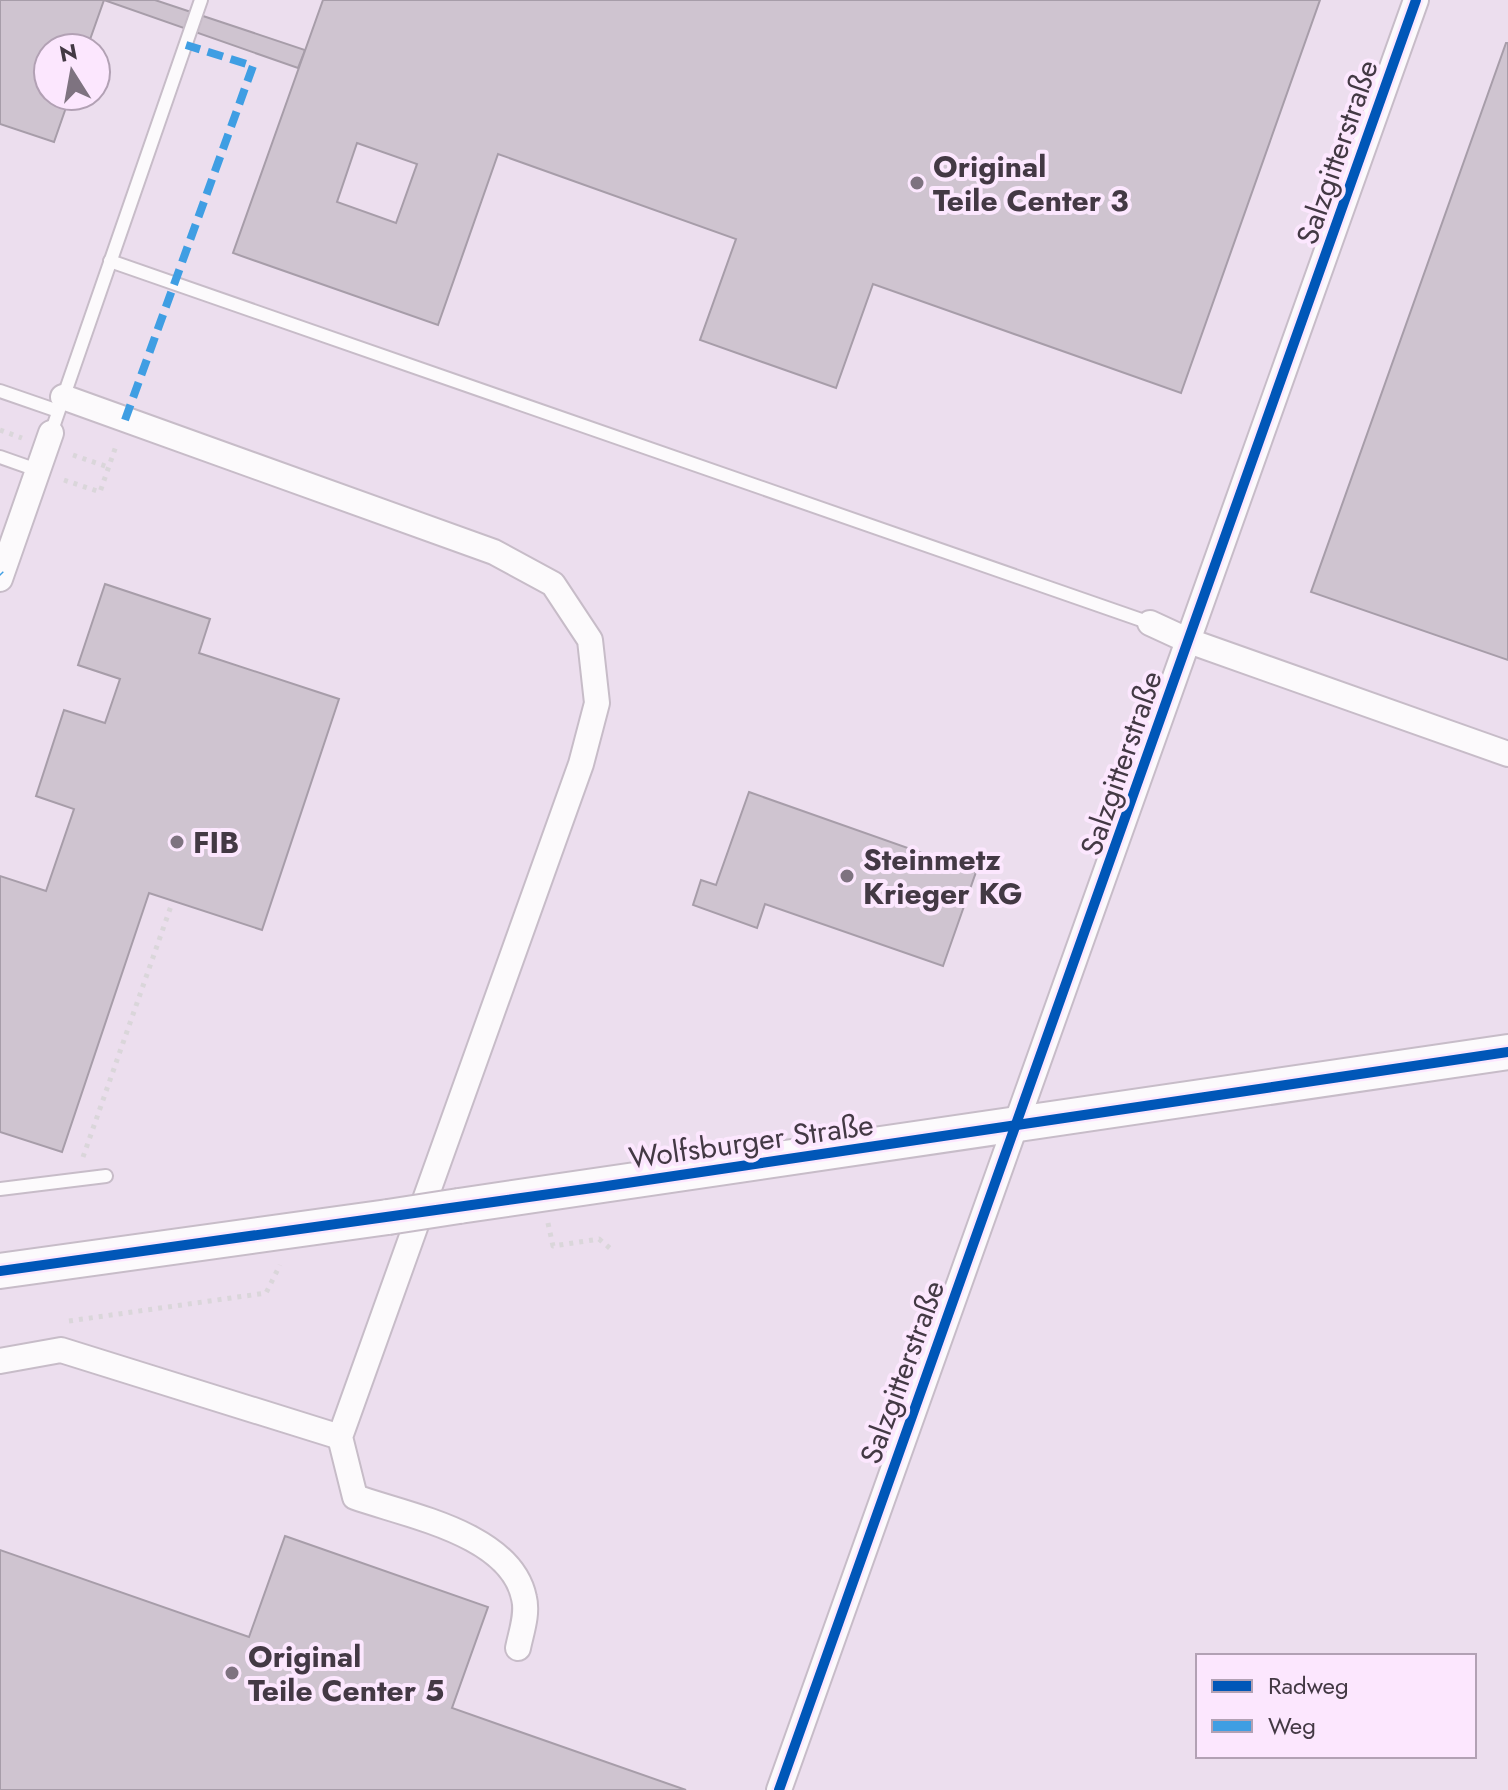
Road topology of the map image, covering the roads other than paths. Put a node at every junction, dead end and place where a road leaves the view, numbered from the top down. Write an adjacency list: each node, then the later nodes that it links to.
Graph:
1 (201, 0): 3 (lane)
2 (1416, 0): 10 (street, Salzgitterstraße)
3 (110, 261): 5 (lane); 9 (lane)
4 (0, 391): 5 (lane)
5 (57, 414): 7 (street); 18 (street)
6 (0, 457): 7 (lane)
7 (37, 470): 8 (street)
8 (0, 579)
9 (1150, 623): 10 (street)
10 (1189, 641): 11 (street); 13 (street, Salzgitterstraße)
11 (1508, 754)
12 (1508, 1052): 13 (street, Wolfsburger Straße)
13 (1015, 1126): 16 (street, Wolfsburger Straße, bridge); 20 (street, Salzgitterstraße)
14 (106, 1176): 15 (lane)
15 (0, 1189)
16 (0, 1271)
17 (0, 1361): 18 (street)
18 (340, 1437): 19 (street)
19 (518, 1648)
20 (779, 1790)

